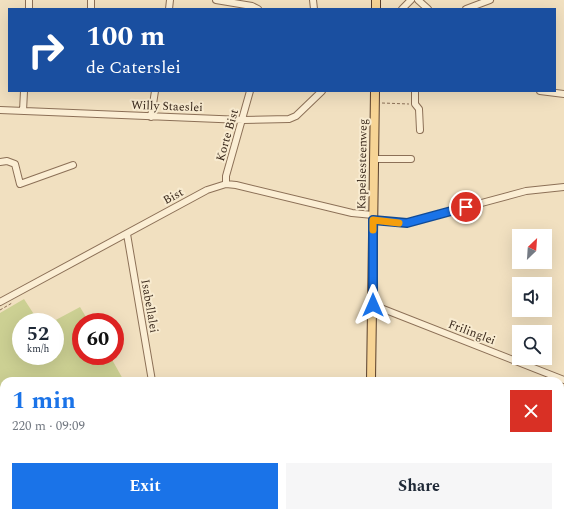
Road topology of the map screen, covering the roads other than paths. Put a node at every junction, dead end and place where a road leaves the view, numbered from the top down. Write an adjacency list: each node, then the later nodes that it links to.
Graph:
1 (216, 0): 5 (street)
2 (411, 0): 6 (street)
3 (418, 0): 7 (street)
4 (490, 0): 8 (street)
5 (256, 8)
6 (403, 8)
7 (427, 8)
8 (469, 8)
9 (24, 92): 18 (street)
10 (155, 92): 19 (street)
11 (250, 92): 20 (street, Korte Bist)
12 (321, 92): 20 (street, Willy Staeslei)
13 (375, 92): 22 (main road, Kapelsesteenweg)
14 (415, 92): 21 (street)
15 (548, 92): 16 (street)
16 (564, 94)
17 (0, 110): 18 (street, Willy Staeslei)
18 (23, 111): 19 (street, Willy Staeslei)
19 (151, 117): 20 (street, Willy Staeslei)
20 (243, 120): 26 (street, Korte Bist)
21 (420, 130)
22 (374, 159): 23 (street); 28 (main road, Kapelsesteenweg)
23 (412, 159)
24 (0, 162): 25 (street)
25 (73, 165)
26 (226, 184): 28 (street, Bist); 29 (street, Bist)
27 (564, 187): 28 (street, Bist)
28 (373, 218): 31 (main road, Kapelsesteenweg)
29 (127, 234): 30 (street, Bist); 32 (street, Isabellalei)
30 (0, 302)
31 (373, 305): 33 (main road, Kapelsesteenweg); 34 (street, Frilinglei)
32 (151, 377)
33 (372, 377)
34 (556, 377)

